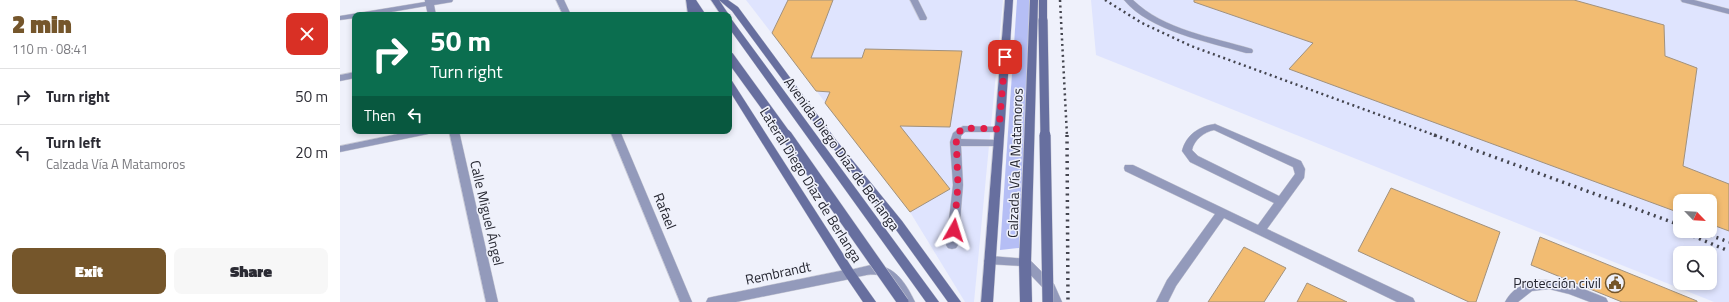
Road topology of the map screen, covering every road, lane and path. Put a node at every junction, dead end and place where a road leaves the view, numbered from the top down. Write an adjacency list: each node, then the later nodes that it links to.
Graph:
1 (449, 0): 12 (street)
2 (560, 0): 15 (street)
3 (691, 0): 16 (street); 17 (street)
4 (715, 0): 18 (street)
5 (723, 0): 44 (street)
6 (914, 0): 22 (street)
7 (1009, 0): 29 (street, Calzada Vía A Matamoros)
8 (1034, 0): 42 (street, Calzada Vía A Matamoros)
9 (1043, 0): 55 (street, bridge)
10 (1128, 0): 24 (street)
11 (1685, 0): 19 (street)
12 (430, 2): 13 (street); 14 (street)
13 (376, 12)
14 (432, 12)
15 (566, 12)
16 (692, 12)
17 (700, 12)
18 (722, 12)
19 (1729, 12)
20 (352, 16): 21 (street)
21 (340, 18)
22 (923, 18)
23 (732, 27): 51 (street, Avenida Diego Díaz de Berlanga)
24 (1249, 51)
25 (732, 60): 49 (street, bridge)
26 (352, 76): 27 (street)
27 (340, 78)
28 (732, 88): 43 (street, Lateral Diego Díaz de Berlanga)
29 (999, 129): 33 (street); 34 (street, Calzada Vía A Matamoros)
30 (413, 134): 35 (street)
31 (455, 134): 45 (street, Calle Miguel Ángel)
32 (616, 134): 46 (street, Rafael)
33 (955, 142): 34 (street); 40 (street)
34 (998, 143): 41 (street, Calzada Vía A Matamoros)
35 (340, 149)
36 (1129, 168): 38 (street)
37 (1282, 202): 37 (street); 39 (street)
38 (1223, 212): 39 (street); 57 (street)
39 (1261, 230): 58 (street)
40 (952, 245)
41 (990, 261): 42 (street); 53 (street, Calzada Vía A Matamoros)
42 (1025, 262): 54 (street, Calzada Vía A Matamoros); 56 (street)
43 (850, 274): 47 (street, Rembrandt); 48 (street, Lateral Diego Díaz de Berlanga); 50 (street, Rembrandt)
44 (947, 297): 52 (street)
45 (492, 302)
46 (686, 302)
47 (712, 302)
48 (870, 302)
49 (903, 302)
50 (909, 302)
51 (933, 302)
52 (955, 302)
53 (987, 302)
54 (1026, 302)
55 (1048, 302)
56 (1056, 302)
57 (1162, 302)
58 (1409, 302)
59 (1511, 302): 60 (street)
60 (1602, 302)

